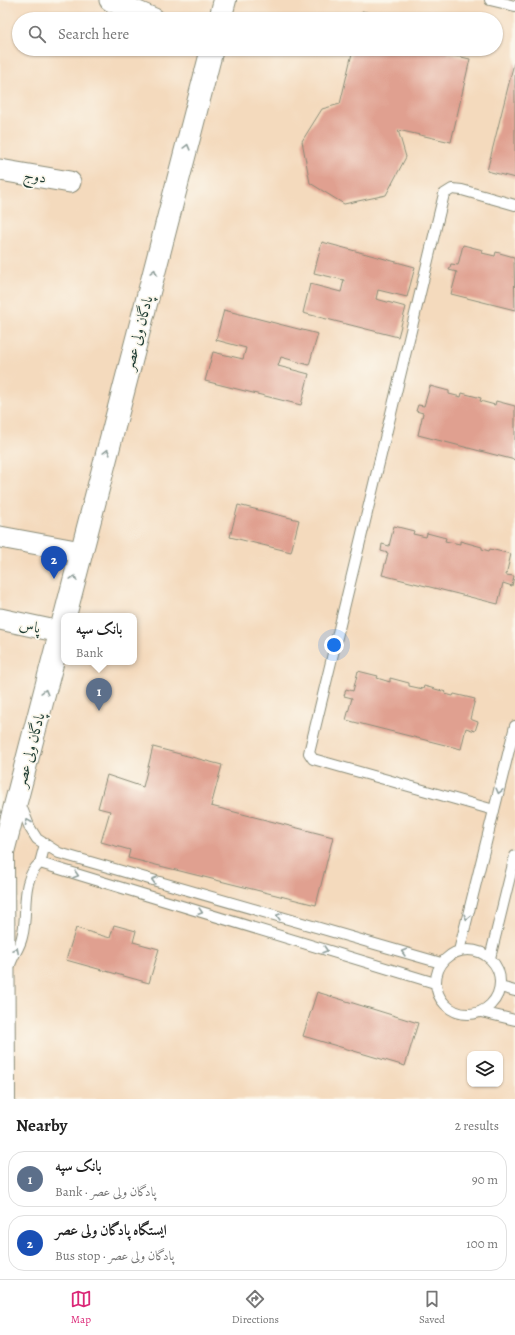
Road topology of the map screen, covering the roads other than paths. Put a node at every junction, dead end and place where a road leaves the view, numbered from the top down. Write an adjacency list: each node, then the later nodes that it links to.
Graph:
1 (110, 0): 5 (street)
2 (225, 0): 6 (main road)
3 (490, 0): 4 (lane)
4 (515, 6)
5 (138, 12)
6 (222, 12)
7 (210, 56): 12 (main road, پادگان ولی عصر, one-way to 7)
8 (0, 170): 9 (street, دوج)
9 (70, 182)
10 (515, 204): 19 (lane)
11 (0, 536): 12 (street)
12 (81, 552): 13 (main road, پادگان ولی عصر, one-way to 12)
13 (65, 613)
14 (0, 619): 15 (street, پاس)
15 (61, 622)
16 (61, 630): 18 (main road, پادگان ولی عصر, one-way to 16)
17 (515, 726): 19 (lane, one-way to 19)
18 (18, 796): 20 (lane, one-way to 18); 21 (main road, پادگان ولی عصر)
19 (494, 810): 26 (lane, one-way to 26)
20 (45, 844): 23 (lane); 24 (lane)
21 (1, 851): 30 (main road, پادگان ولی عصر)
22 (515, 856): 27 (lane)
23 (40, 863): 25 (lane, one-way to 25); 30 (lane, one-way to 23)
24 (115, 869): 25 (lane); 28 (lane, one-way to 24)
25 (110, 885): 29 (lane, one-way to 29)
26 (459, 951): 27 (lane); 28 (lane)
27 (490, 958): 31 (lane)
28 (441, 963): 29 (lane)
29 (435, 983): 33 (lane)
30 (4, 986): 35 (main road, پادگان ولی عصر)
31 (500, 987): 32 (lane); 33 (lane)
32 (515, 991)
33 (481, 1012): 34 (lane)
34 (515, 1020)
35 (2, 1052): 36 (main road, پادگان ولی عصر)
36 (4, 1099)

